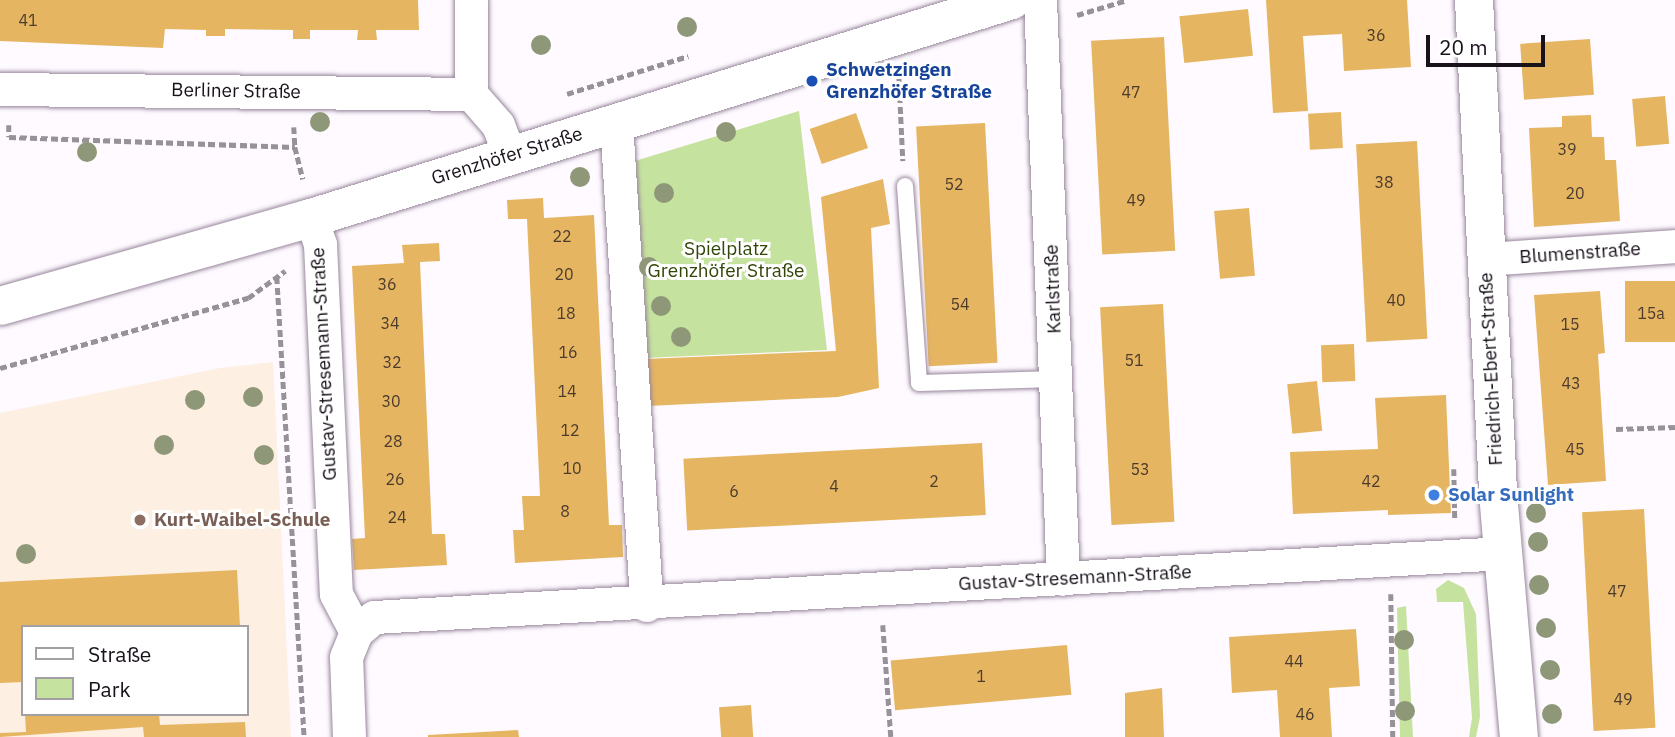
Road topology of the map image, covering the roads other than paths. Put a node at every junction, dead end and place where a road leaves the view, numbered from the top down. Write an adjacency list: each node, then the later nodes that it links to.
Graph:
1 (471, 0): 5 (street)
2 (1012, 0): 7 (street, Grenzhöfer Straße)
3 (1040, 0): 14 (street, Karlstraße)
4 (1474, 0): 12 (street, Friedrich-Ebert-Straße)
5 (471, 94): 6 (street, Berliner Straße); 8 (street)
6 (4, 101)
7 (616, 122): 8 (street, Grenzhöfer Straße); 17 (street)
8 (509, 154): 10 (street, Grenzhöfer Straße)
9 (905, 186): 14 (lane)
10 (315, 231): 13 (street, Grenzhöfer Straße); 18 (street, Gustav-Stresemann-Straße)
11 (1675, 246): 12 (street, Blumenstraße)
12 (1485, 259): 15 (street, Friedrich-Ebert-Straße)
13 (0, 306)
14 (1057, 379): 16 (street, Karlstraße)
15 (1503, 553): 16 (street, Gustav-Stresemann-Straße); 20 (street, Friedrich-Ebert-Straße)
16 (1063, 579): 17 (street, Gustav-Stresemann-Straße)
17 (646, 605): 18 (street, Gustav-Stresemann-Straße)
18 (351, 644): 19 (street)
19 (349, 737)
20 (1518, 737)

